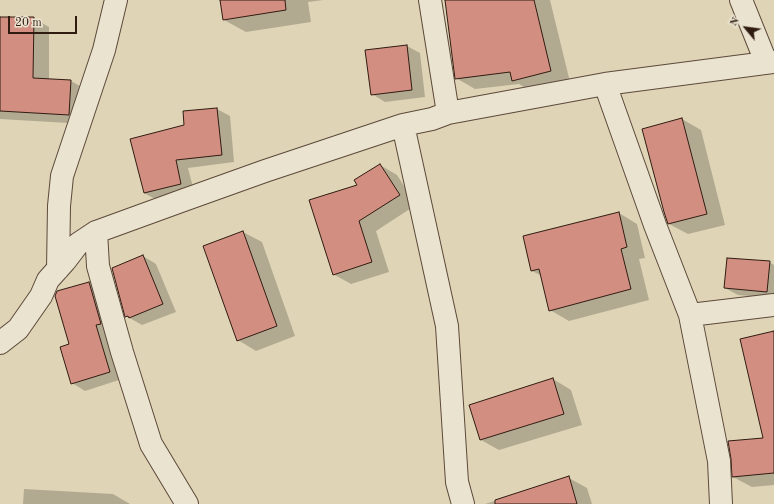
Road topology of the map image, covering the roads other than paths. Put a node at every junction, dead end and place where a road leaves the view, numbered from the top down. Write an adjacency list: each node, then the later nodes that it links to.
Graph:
1 (116, 0): 9 (street)
2 (430, 0): 6 (street)
3 (741, 0): 4 (street)
4 (770, 62): 5 (street)
5 (605, 84): 6 (street); 11 (street)
6 (448, 113): 7 (street)
7 (403, 125): 8 (street); 14 (street)
8 (96, 232): 9 (street); 13 (street)
9 (58, 269): 12 (street)
10 (774, 305): 11 (street)
11 (690, 315): 15 (street)
12 (0, 342)
13 (187, 504)
14 (463, 504)
15 (721, 504)

